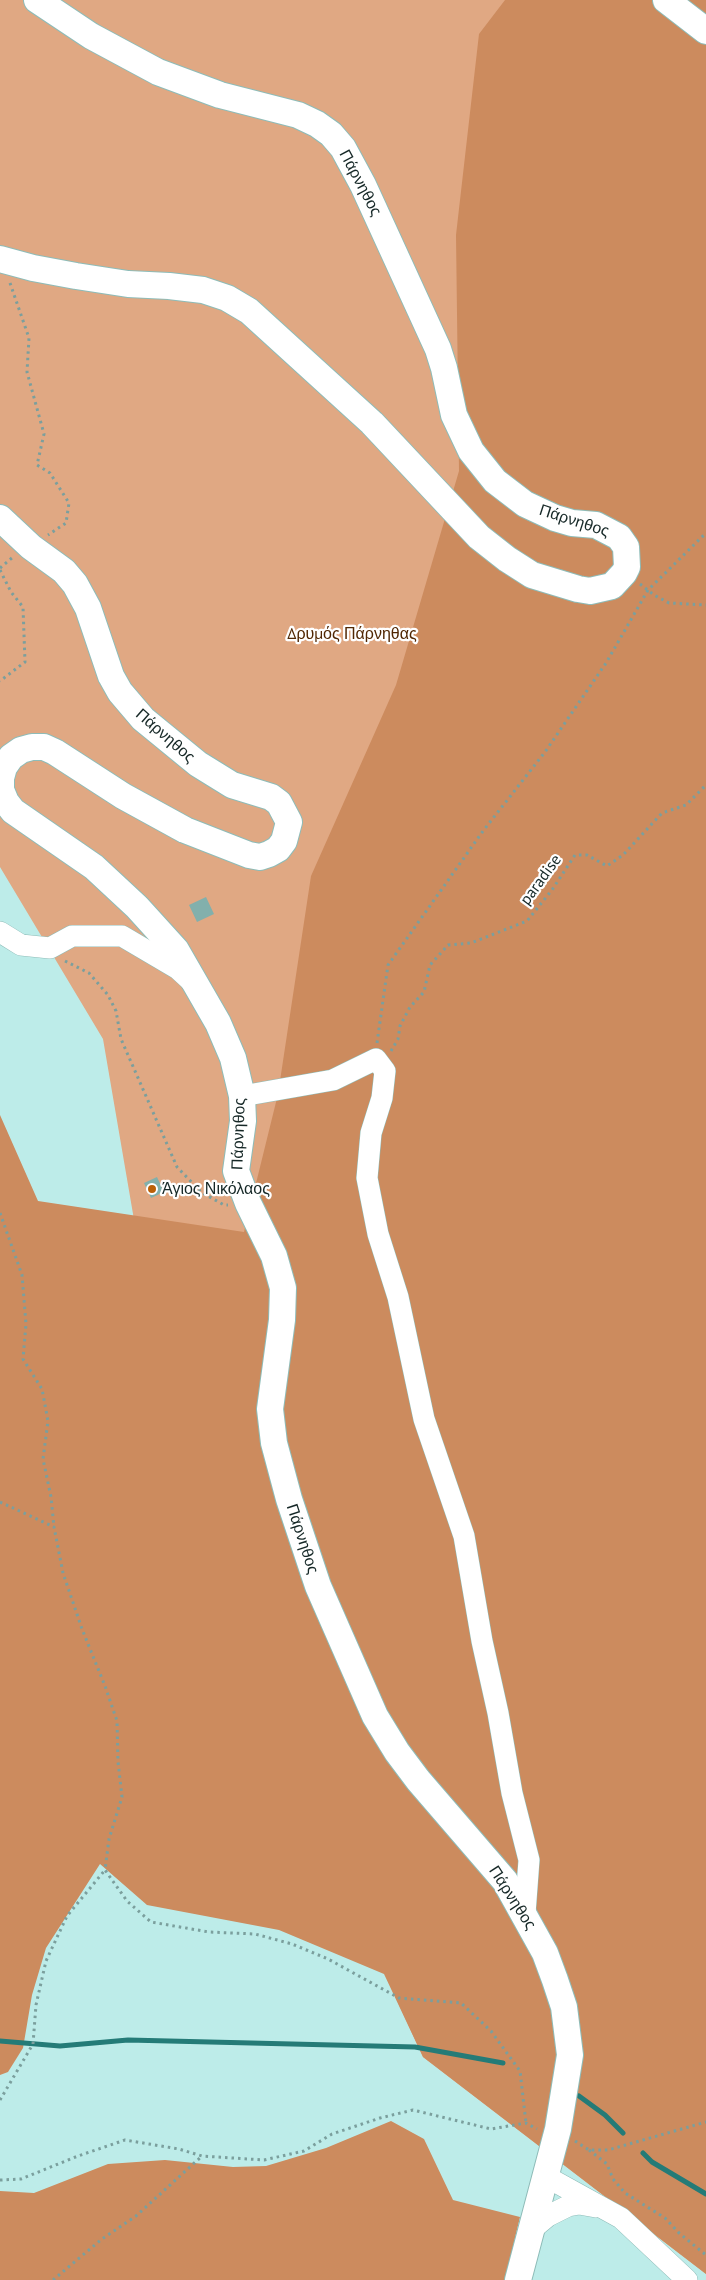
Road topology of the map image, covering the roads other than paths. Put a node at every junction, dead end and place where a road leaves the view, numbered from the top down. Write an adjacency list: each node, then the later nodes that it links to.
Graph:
1 (37, 0): 4 (main road, Πάρνηθος)
2 (666, 0): 3 (main road)
3 (706, 31)
4 (4, 269)
5 (0, 518): 7 (main road, Πάρνηθος)
6 (0, 932): 7 (street)
7 (200, 989): 8 (main road, Πάρνηθος)
8 (242, 1096): 9 (main road, Πάρνηθος); 9 (street)
9 (525, 1914): 10 (main road, Πάρνηθος)
10 (545, 2176): 11 (street); 12 (main road, Πάρνηθος)
11 (606, 2210): 12 (street); 14 (street)
12 (530, 2231): 13 (main road, Πάρνηθος)
13 (518, 2280)
14 (687, 2280)

